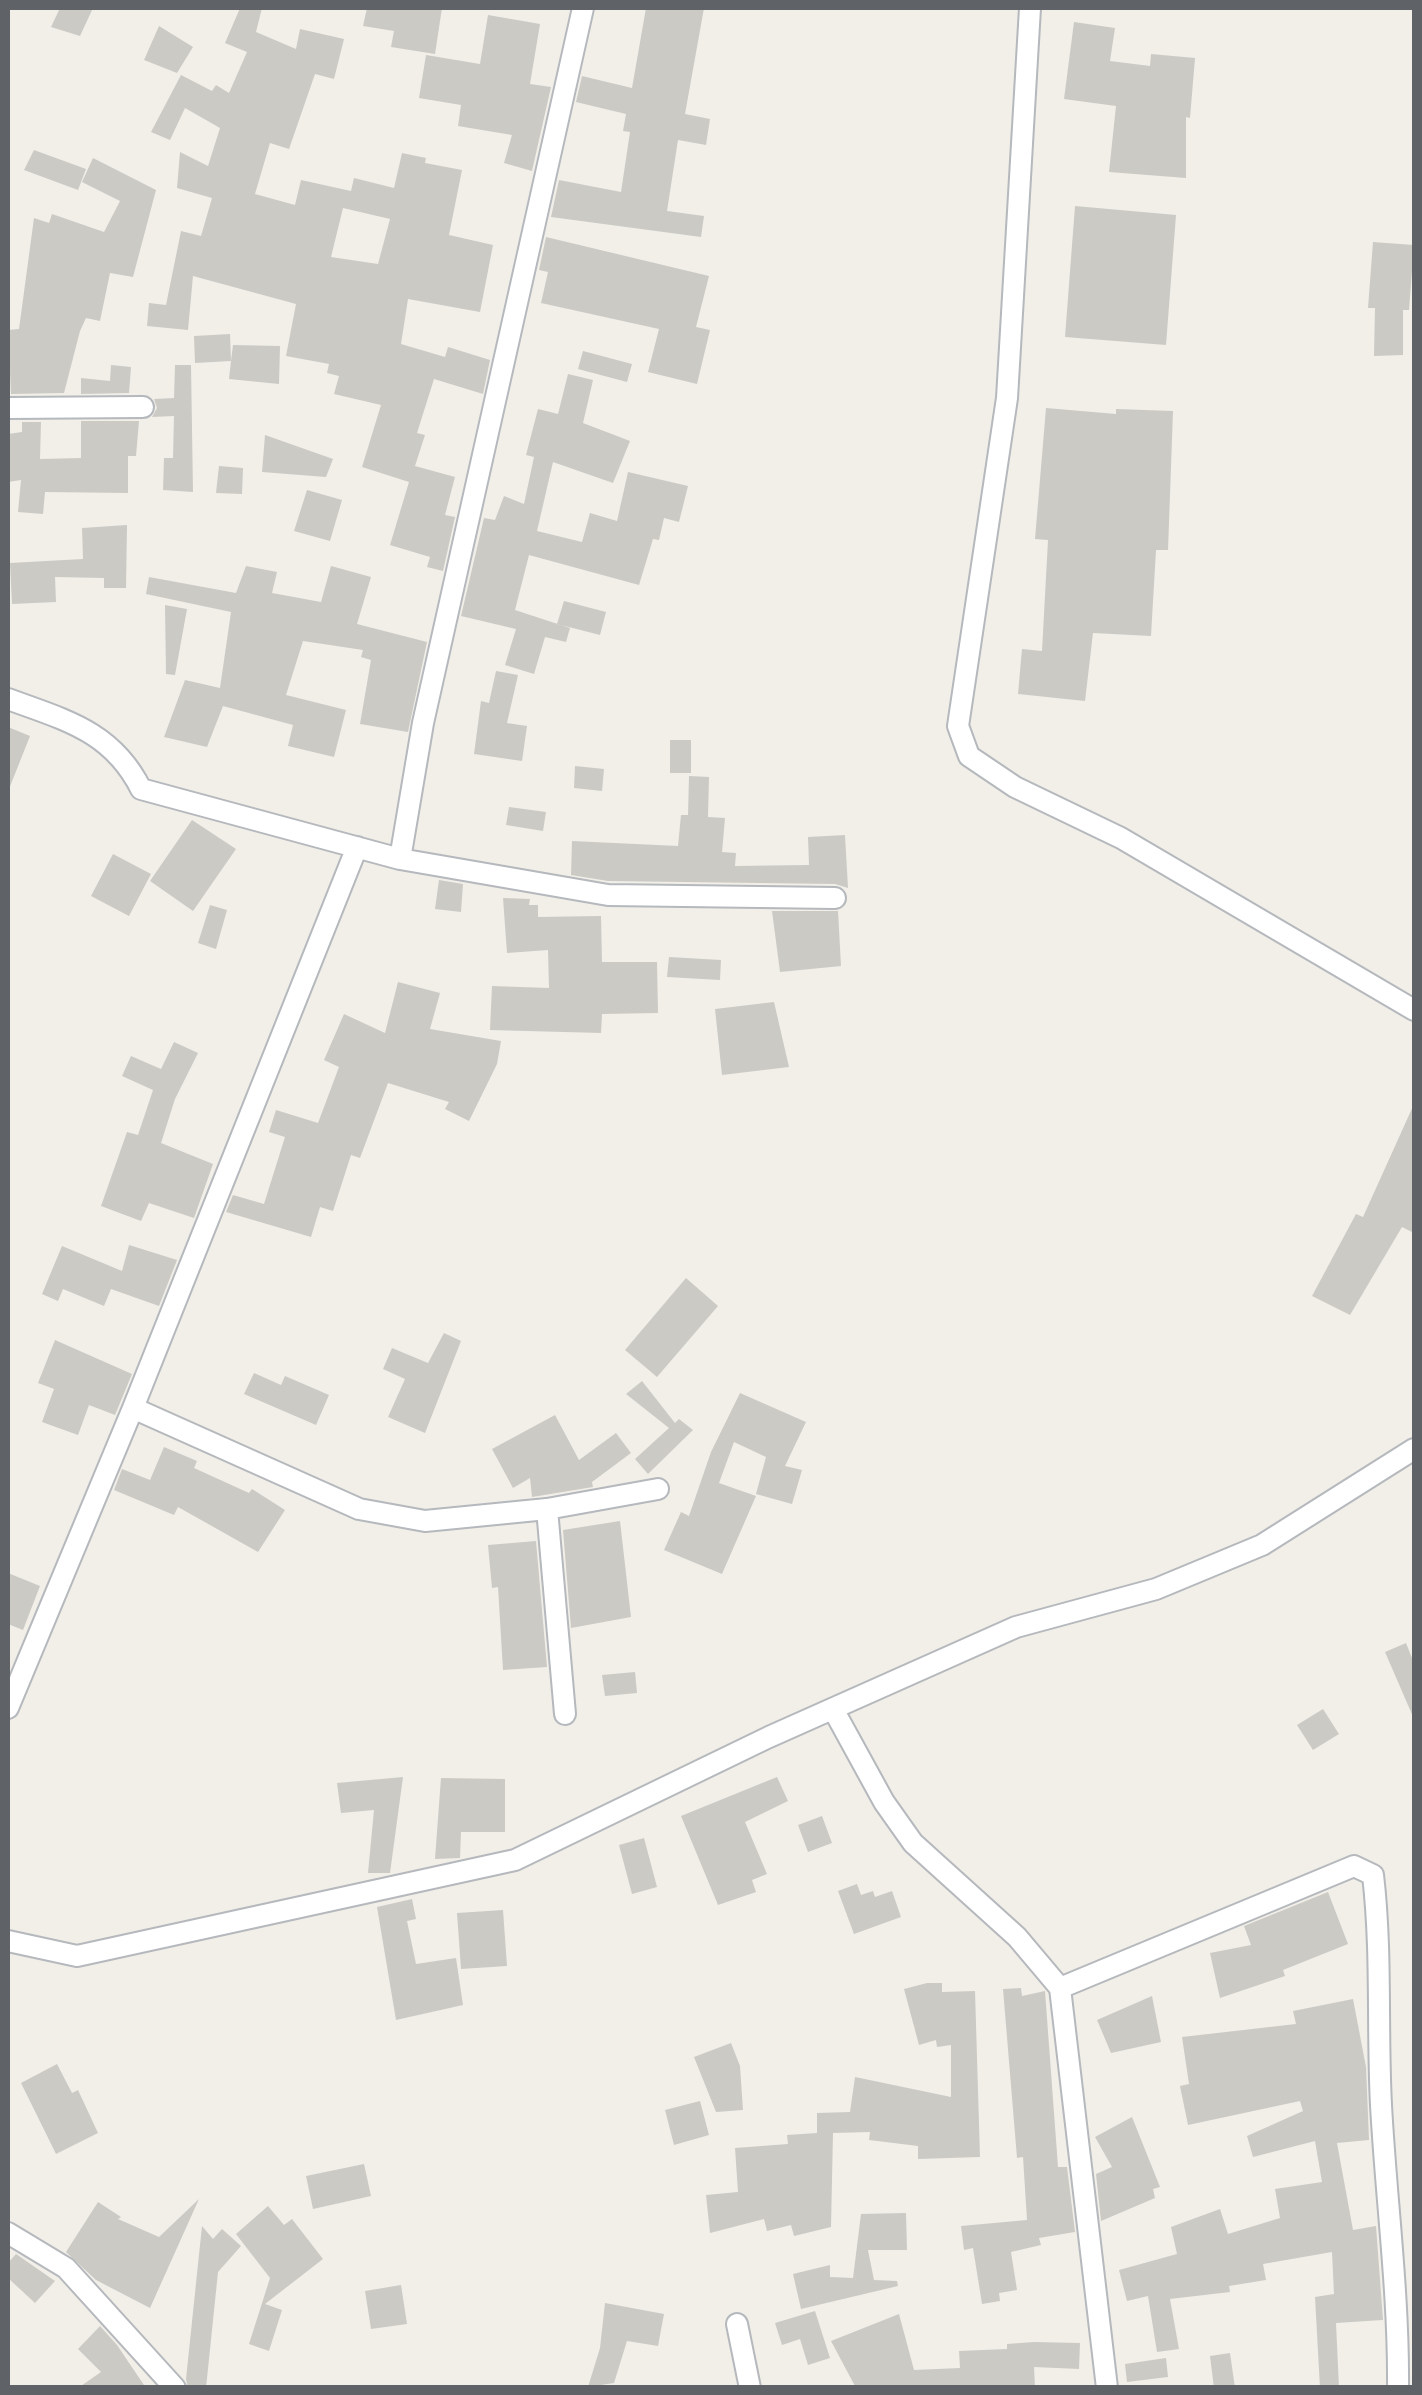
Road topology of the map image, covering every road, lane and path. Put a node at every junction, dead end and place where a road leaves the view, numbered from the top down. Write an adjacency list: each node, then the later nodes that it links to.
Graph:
1 (583, 8): 7 (street)
2 (1030, 8): 9 (street)
3 (143, 407): 4 (street)
4 (8, 408)
5 (8, 699): 6 (street)
6 (357, 847): 7 (street); 10 (street)
7 (400, 859): 8 (street)
8 (835, 898)
9 (1414, 1010)
10 (133, 1408): 13 (street); 14 (street)
11 (1414, 1450): 15 (street)
12 (658, 1489): 13 (street)
13 (548, 1508): 16 (street)
14 (8, 1708)
15 (833, 1709): 17 (street); 18 (street)
16 (565, 1714)
17 (8, 1941)
18 (1060, 1988): 23 (street); 24 (street)
19 (8, 2233): 21 (street)
20 (737, 2324): 22 (street)
21 (175, 2388)
22 (750, 2388)
23 (1107, 2388)
24 (1398, 2388)

